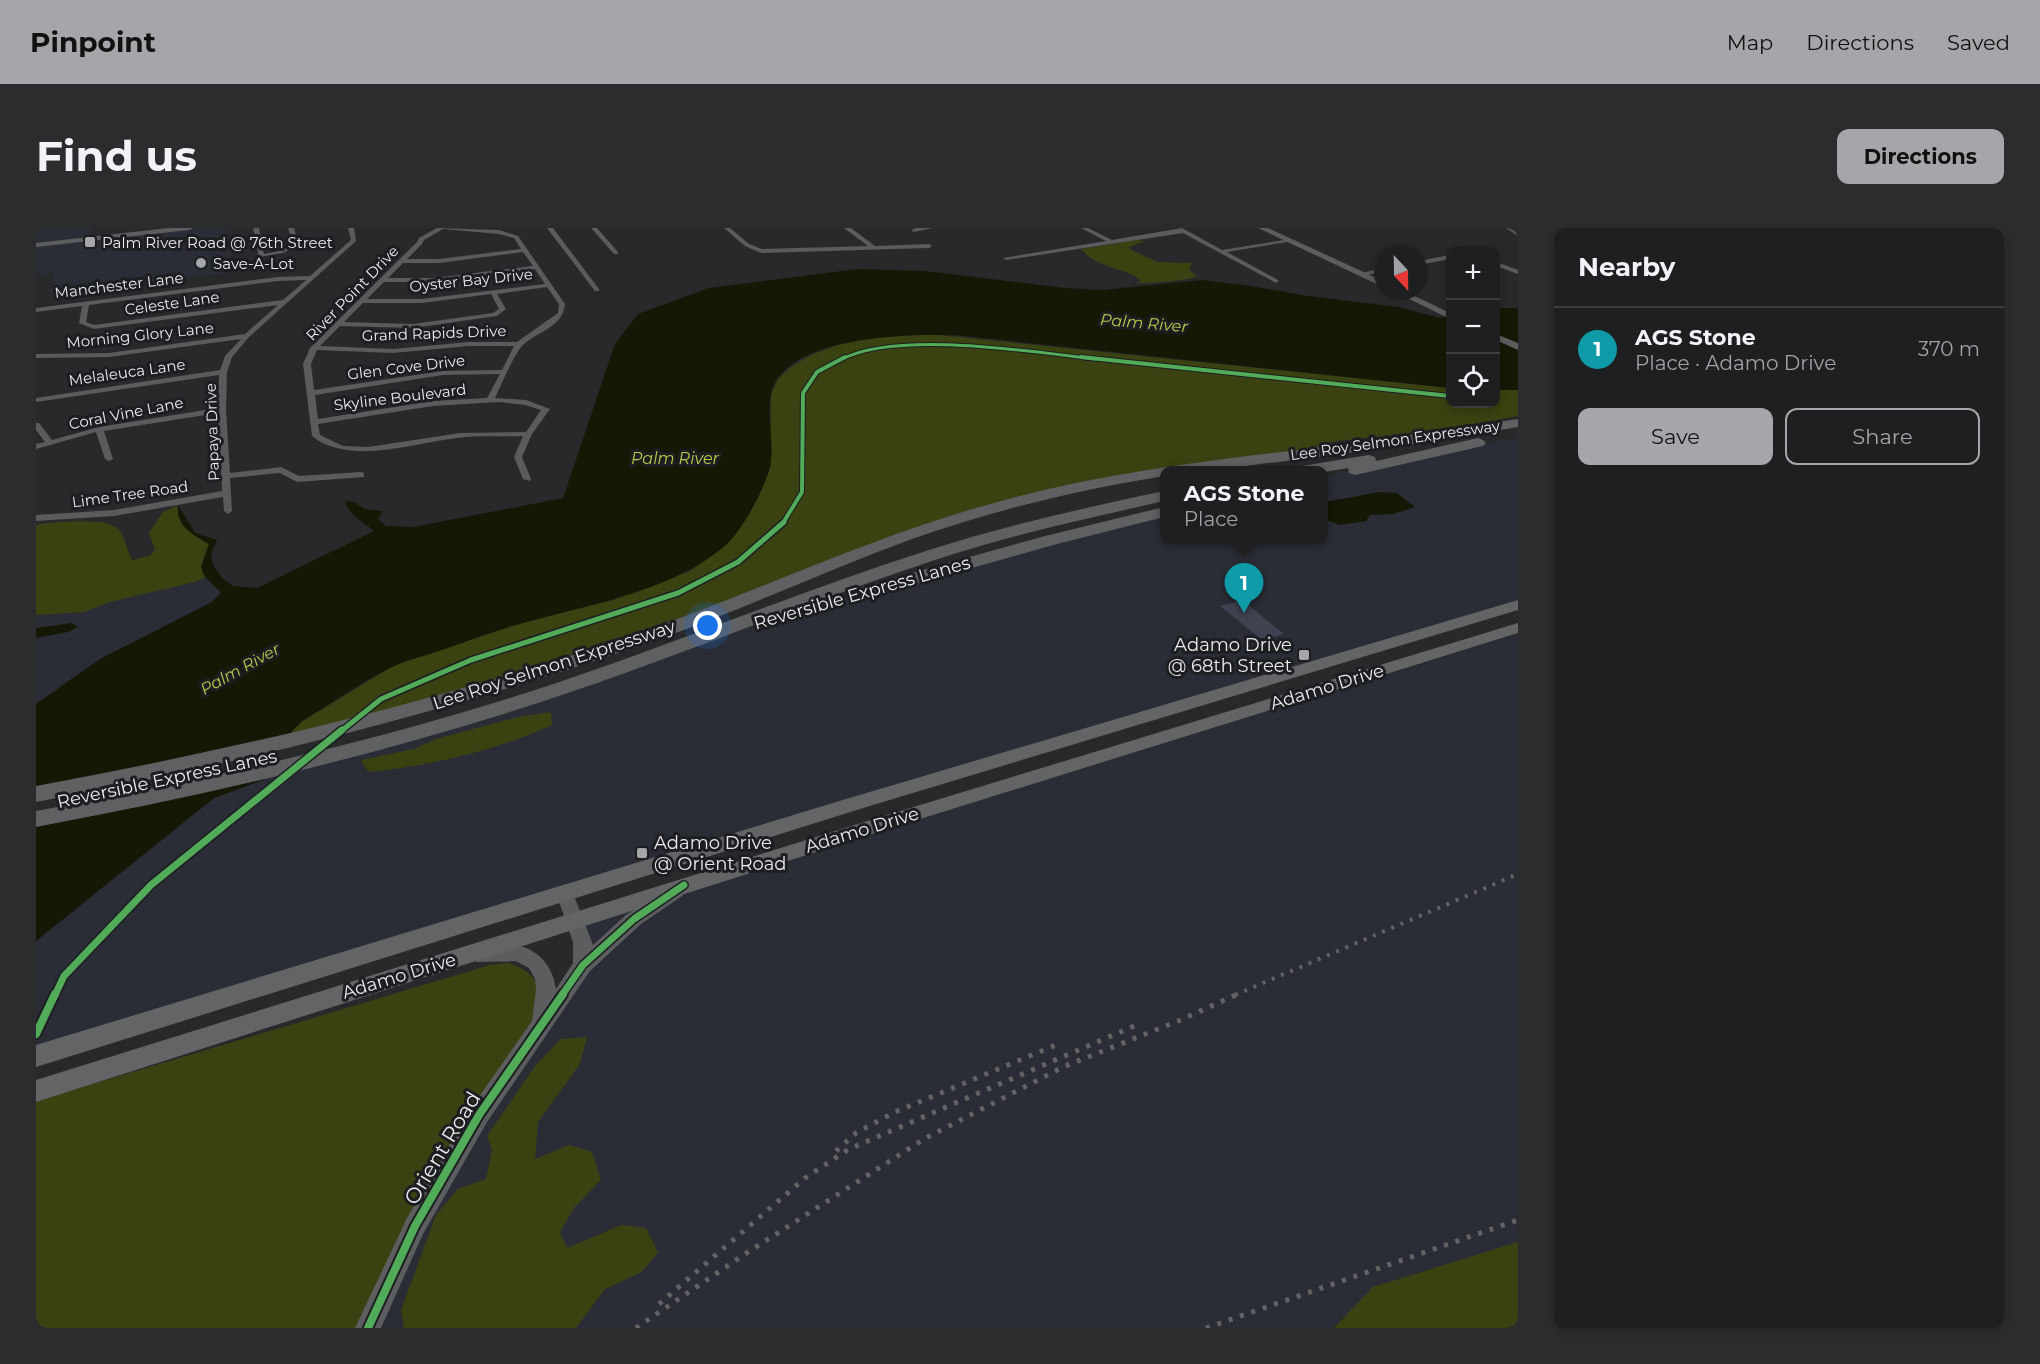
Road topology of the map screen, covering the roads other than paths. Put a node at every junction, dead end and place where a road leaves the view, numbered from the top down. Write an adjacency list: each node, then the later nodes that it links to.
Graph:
1 (189, 228): 13 (street)
2 (256, 228): 3 (street)
3 (291, 228)
4 (351, 228): 36 (street, Papaya Drive)
5 (550, 228): 41 (street)
6 (594, 228): 26 (street)
7 (727, 228): 23 (street)
8 (847, 228): 23 (street)
9 (930, 228): 17 (street)
10 (1084, 228): 20 (street)
11 (1262, 228): 19 (street)
12 (1509, 228): 18 (street)
13 (177, 229): 21 (street)
14 (440, 229): 16 (street); 29 (street, River Point Drive)
15 (1181, 229): 20 (street); 25 (street)
16 (502, 230): 24 (street)
17 (914, 230)
18 (1518, 234)
19 (1290, 241): 25 (street); 35 (street)
20 (1110, 242): 27 (street)
21 (36, 245)
22 (929, 246): 23 (street)
23 (873, 247)
24 (525, 250): 29 (street); 32 (street)
25 (1224, 251): 39 (street)
26 (616, 253)
27 (1006, 258)
28 (1446, 258): 30 (street)
29 (400, 261): 37 (street, River Point Drive)
30 (1428, 261)
31 (1500, 265): 34 (street)
32 (537, 267): 37 (street); 40 (street)
33 (1374, 272): 35 (street)
34 (1518, 272)
35 (1361, 274): 38 (street)
36 (312, 278): 45 (street, Papaya Drive); 46 (street, Manchester Lane)
37 (381, 280): 44 (street, River Point Drive)
38 (1374, 280)
39 (1276, 281)
40 (549, 285): 42 (street, Oyster Bay Drive); 52 (street)
41 (597, 290)
42 (494, 293): 44 (street, Oyster Bay Drive); 49 (street)
43 (1416, 300): 48 (street)
44 (360, 301): 49 (street, River Point Drive)
45 (286, 302): 46 (street, Celeste Lane); 50 (street, Papaya Drive)
46 (86, 303): 47 (street, Manchester Lane)
47 (36, 310)
48 (1446, 315)
49 (338, 324): 53 (street, River Point Drive)
50 (247, 336): 55 (street, Morning Glory Lane); 56 (street, Papaya Drive)
51 (1500, 339): 54 (street)
52 (519, 344): 53 (street, Grand Rapids Drive); 57 (street)
53 (314, 348): 58 (street, River Point Drive)
54 (1518, 348)
55 (36, 356)
56 (223, 372): 59 (street, Melaleuca Lane); 61 (street, Papaya Drive)
57 (504, 372): 58 (street, Glen Cove Drive); 60 (street)
58 (311, 393): 62 (street, River Point Drive)
59 (36, 400)
60 (490, 400): 62 (street, Skyline Boulevard); 66 (street, Skyline Boulevard)
61 (222, 410): 65 (street, Coral Vine Lane); 75 (street, Papaya Drive)
62 (314, 422): 66 (street)
63 (1518, 423): 71 (highway, Lee Roy Selmon Expressway)
64 (36, 425): 68 (street)
65 (99, 429): 68 (street, Coral Vine Lane); 70 (street)
66 (528, 434): 77 (street)
67 (1518, 435): 72 (highway, Lee Roy Selmon Expressway); 76 (highway)
68 (50, 443): 69 (street, Coral Vine Lane)
69 (36, 447)
70 (109, 459)
71 (1204, 466)
72 (1328, 467)
73 (1160, 472): 89 (highway, Lee Roy Selmon Expressway)
74 (361, 475): 75 (street)
75 (227, 476): 78 (street, Papaya Drive)
76 (1328, 476)
77 (527, 479)
78 (228, 493): 80 (street, Papaya Drive); 82 (street, Lime Tree Road)
79 (1160, 497): 92 (highway, Lee Roy Selmon Expressway)
80 (228, 511)
81 (1160, 513): 91 (highway, Reversible Express Lanes)
82 (36, 518)
83 (1518, 605): 84 (main road, Adamo Drive)
84 (1450, 625): 86 (main road); 87 (main road, Adamo Drive)
85 (1518, 628): 86 (main road, Adamo Drive)
86 (1474, 642): 88 (main road, Adamo Drive)
87 (1184, 704): 88 (main road); 90 (main road, Adamo Drive)
88 (1215, 721): 93 (main road, Adamo Drive)
89 (36, 794)
90 (853, 804): 93 (main road); 95 (main road, Adamo Drive)
91 (36, 806)
92 (36, 819)
93 (868, 828): 94 (main road, Adamo Drive)
94 (684, 885): 96 (main road, Adamo Drive); 98 (street, Orient Road)
95 (562, 894): 96 (street); 100 (main road, Adamo Drive)
96 (576, 920): 97 (main road, Adamo Drive); 98 (street)
97 (467, 955): 99 (street); 101 (main road, Adamo Drive)
98 (583, 965): 99 (street, Orient Road)
99 (541, 1027): 102 (street, Orient Road)
100 (36, 1056)
101 (36, 1091)
102 (368, 1328)

